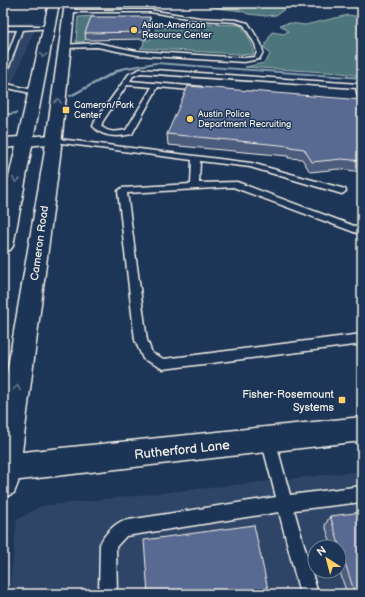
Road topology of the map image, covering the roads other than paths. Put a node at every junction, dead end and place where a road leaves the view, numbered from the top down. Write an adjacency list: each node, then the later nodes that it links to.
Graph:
1 (54, 3): 6 (main road)
2 (69, 7): 3 (lane); 8 (main road, Cameron Road)
3 (144, 11): 4 (lane); 12 (lane)
4 (144, 18)
5 (3, 28): 7 (lane)
6 (49, 28): 7 (lane); 18 (main road, one-way to 18)
7 (20, 29): 10 (lane)
8 (64, 46): 12 (lane); 22 (main road, Cameron Road, one-way to 8)
9 (136, 47): 12 (lane)
10 (13, 50): 11 (lane); 13 (lane)
11 (3, 52)
12 (126, 52)
13 (3, 75)
14 (126, 83): 16 (lane); 20 (lane); 21 (lane)
15 (3, 85): 18 (lane)
16 (156, 85): 17 (lane); 21 (lane)
17 (212, 90)
18 (35, 92): 23 (main road)
19 (354, 100): 20 (lane)
20 (362, 101)
21 (116, 134): 25 (lane)
22 (54, 140): 23 (main road); 25 (lane); 35 (main road, Cameron Road, one-way to 22)
23 (24, 142): 24 (main road); 29 (main road, one-way to 29)
24 (3, 143)
25 (108, 147): 26 (lane)
26 (196, 159): 27 (lane); 28 (lane)
27 (195, 186): 30 (lane); 32 (lane)
28 (342, 191)
29 (6, 214): 31 (main road)
30 (362, 232)
31 (3, 246)
32 (362, 339)
33 (362, 429): 34 (main road, Rutherford Lane)
34 (268, 439): 35 (main road, Rutherford Lane); 37 (lane)
35 (4, 473)
36 (362, 494): 37 (lane)
37 (285, 503): 38 (lane); 39 (lane)
38 (108, 594)
39 (309, 594)

